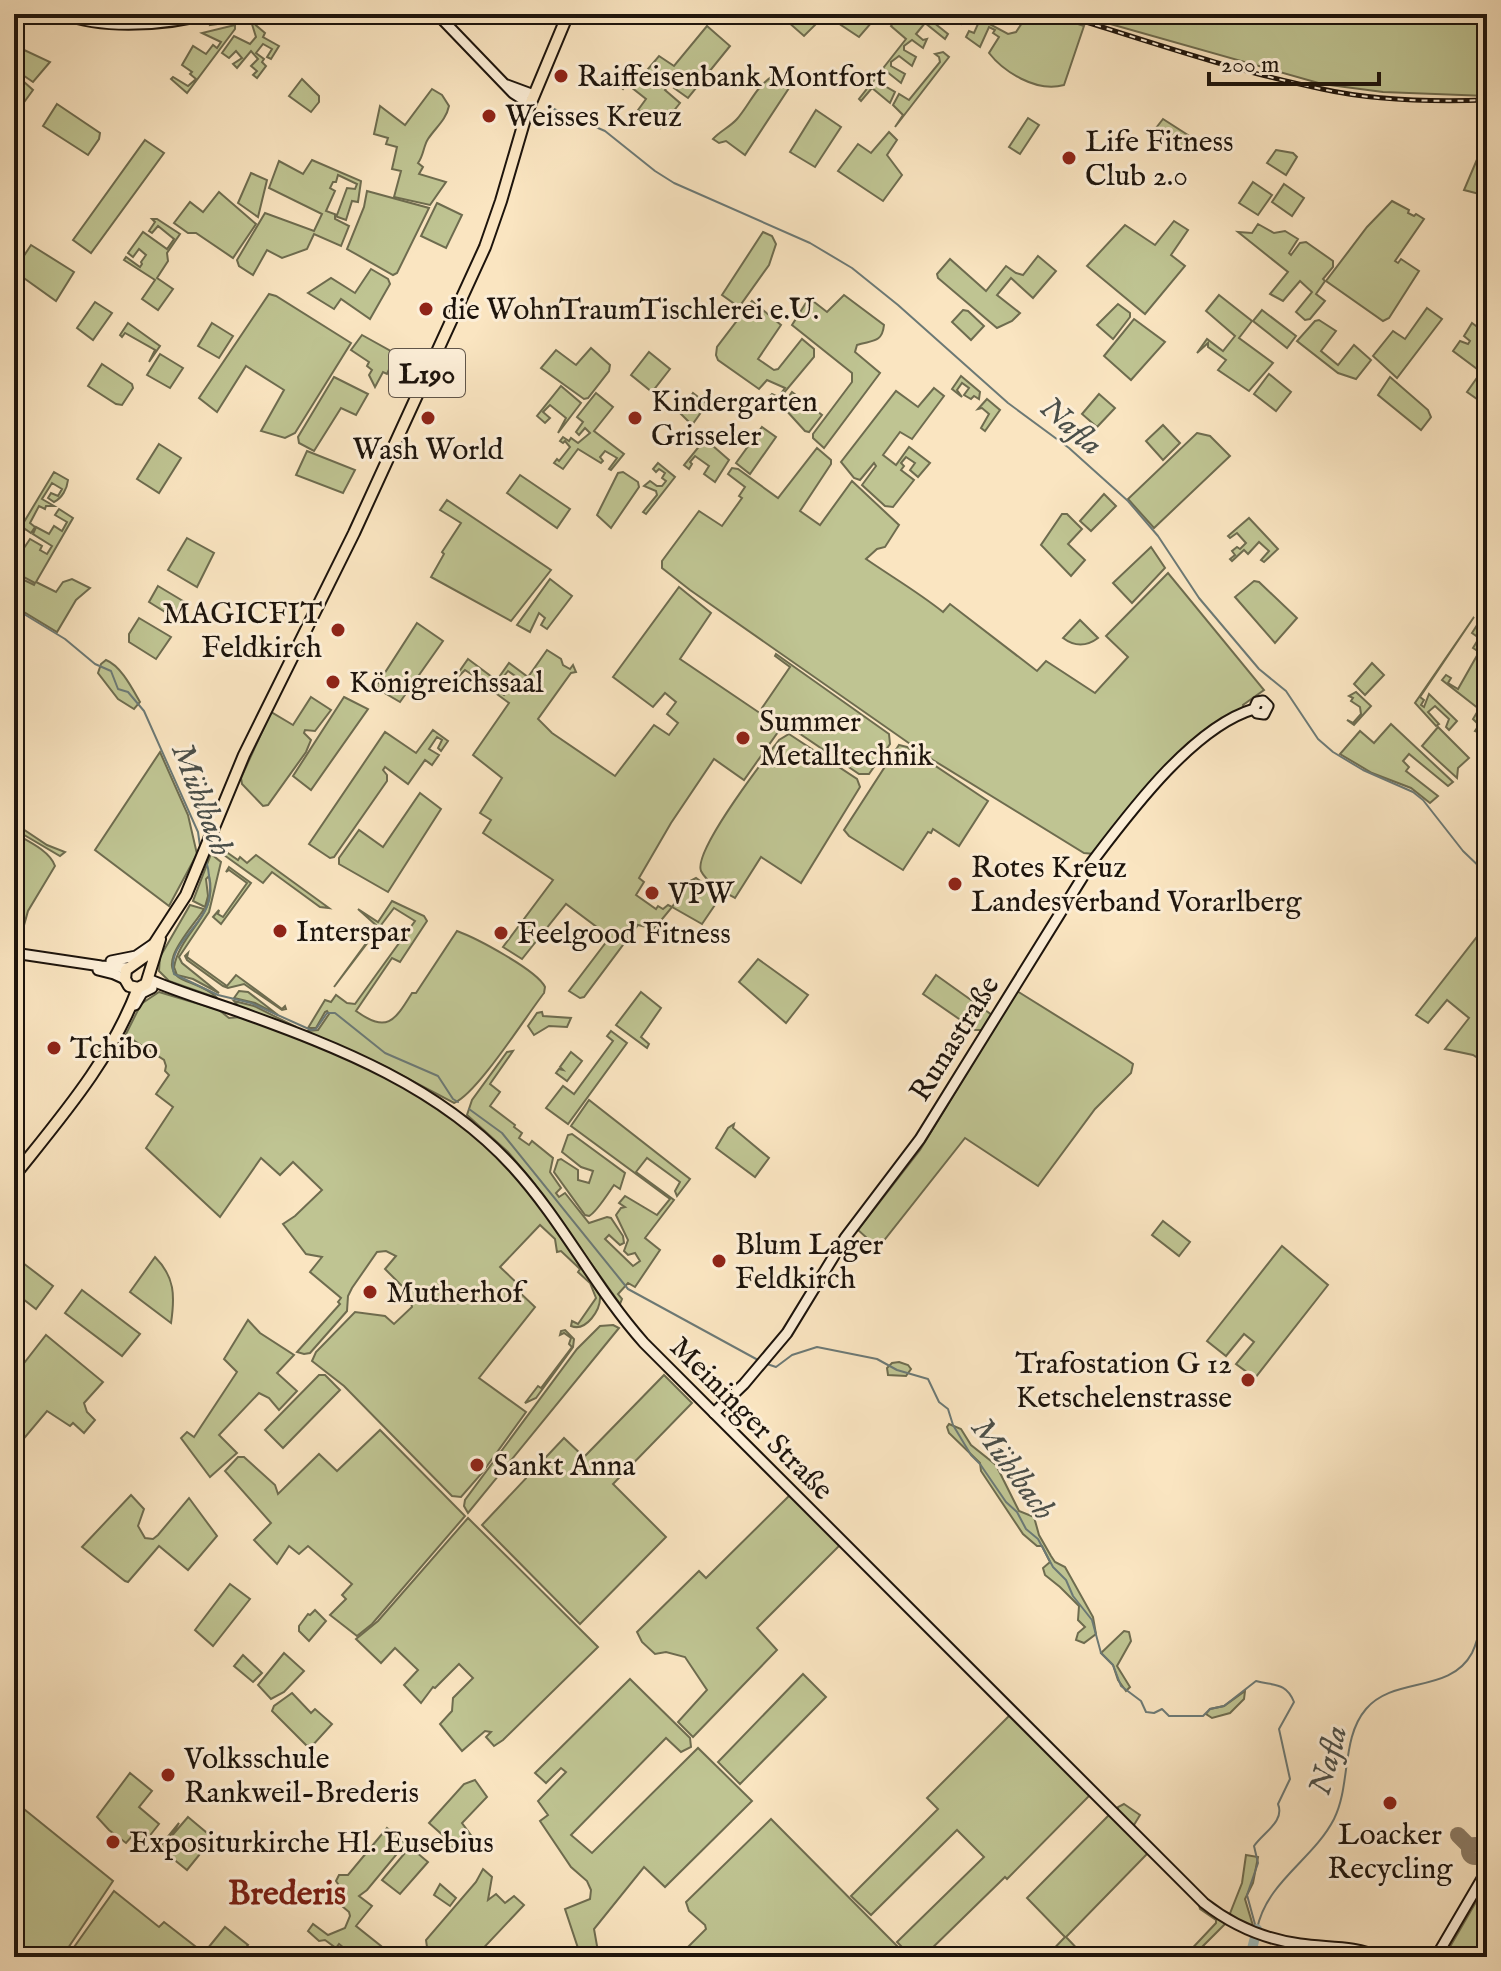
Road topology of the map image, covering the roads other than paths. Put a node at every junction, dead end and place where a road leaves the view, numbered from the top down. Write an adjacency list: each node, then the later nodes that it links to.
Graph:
1 (64, 14): 2 (main road)
2 (209, 14)
3 (437, 14): 5 (main road)
4 (568, 14): 5 (main road, L190)
5 (532, 100): 7 (main road, L190)
6 (1254, 709): 15 (main road, Runastraße)
7 (159, 940): 10 (main road); 11 (main road, L190); 12 (main road, L190)
8 (14, 953): 9 (main road)
9 (56, 960): 10 (main road); 12 (main road, Meininger Straße)
10 (84, 962): 11 (main road)
11 (132, 966): 12 (main road, L190); 12 (main road)
12 (140, 982): 13 (main road, L190); 13 (main road, L190); 15 (main road, Meininger Straße)
13 (118, 1033): 14 (main road, L190)
14 (14, 1176)
15 (714, 1413): 17 (main road, Meininger Straße)
16 (1487, 1870): 18 (main road)
17 (1379, 1957)
18 (1436, 1957)

